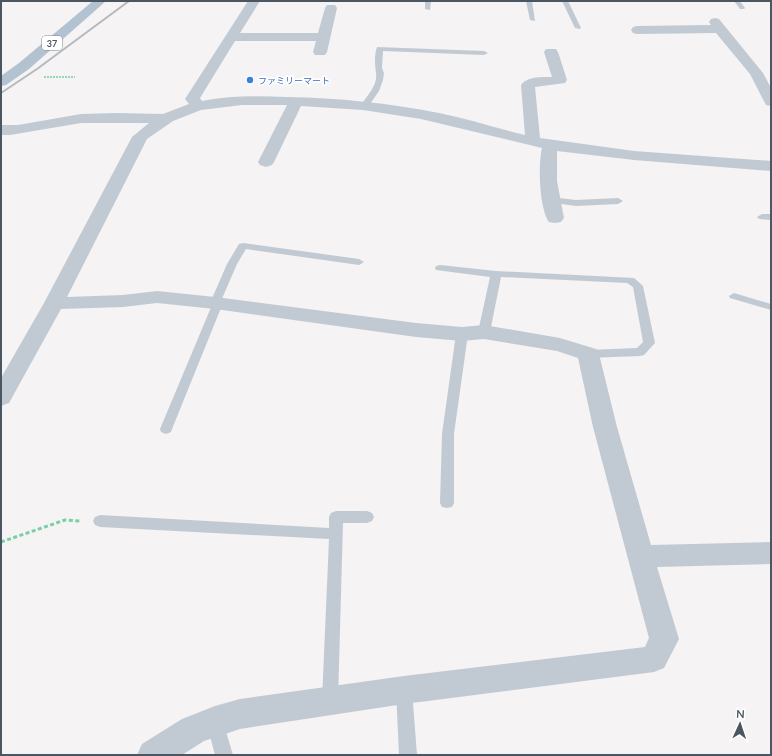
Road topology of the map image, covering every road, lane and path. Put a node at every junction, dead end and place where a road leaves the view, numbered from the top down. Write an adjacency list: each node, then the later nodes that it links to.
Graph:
1 (100, 1): 18 (main road, 37)
2 (254, 1): 13 (street)
3 (428, 1): 9 (lane)
4 (529, 1): 10 (lane)
5 (565, 1): 11 (lane)
6 (737, 1): 8 (lane)
7 (330, 8): 14 (street)
8 (742, 8)
9 (428, 9)
10 (533, 20)
11 (578, 28)
12 (637, 30): 20 (street)
13 (232, 37): 14 (street); 22 (street)
14 (322, 37): 15 (street)
15 (320, 52)
16 (551, 52): 25 (street)
17 (484, 53): 21 (lane)
18 (1, 82)
19 (296, 101): 21 (street); 22 (street); 27 (street)
20 (771, 102)
21 (365, 105): 25 (street)
22 (199, 106): 23 (street)
23 (165, 119): 24 (street); 36 (street)
24 (1, 130)
25 (533, 141): 26 (street)
26 (551, 144): 28 (street); 29 (street)
27 (266, 162)
28 (771, 166)
29 (550, 200): 30 (lane); 31 (street)
30 (618, 202)
31 (555, 218)
32 (358, 262): 37 (lane)
33 (440, 268): 34 (lane)
34 (496, 274): 39 (lane); 40 (lane)
35 (734, 296): 38 (lane)
36 (54, 303): 37 (street); 41 (street)
37 (216, 303): 39 (street); 42 (lane)
38 (771, 307)
39 (473, 333): 40 (street); 43 (lane)
40 (588, 354): 49 (street)
41 (1, 398)
42 (166, 429)
43 (447, 503)
44 (368, 517): 46 (lane)
45 (100, 521): 46 (lane); 47 (path)
46 (336, 534): 51 (lane)
47 (1, 542)
48 (771, 553): 49 (street)
49 (640, 556): 50 (street)
50 (404, 690): 51 (street); 55 (lane)
51 (330, 701): 52 (street)
52 (215, 721): 53 (street); 54 (lane)
53 (153, 755)
54 (224, 755)
55 (408, 755)

